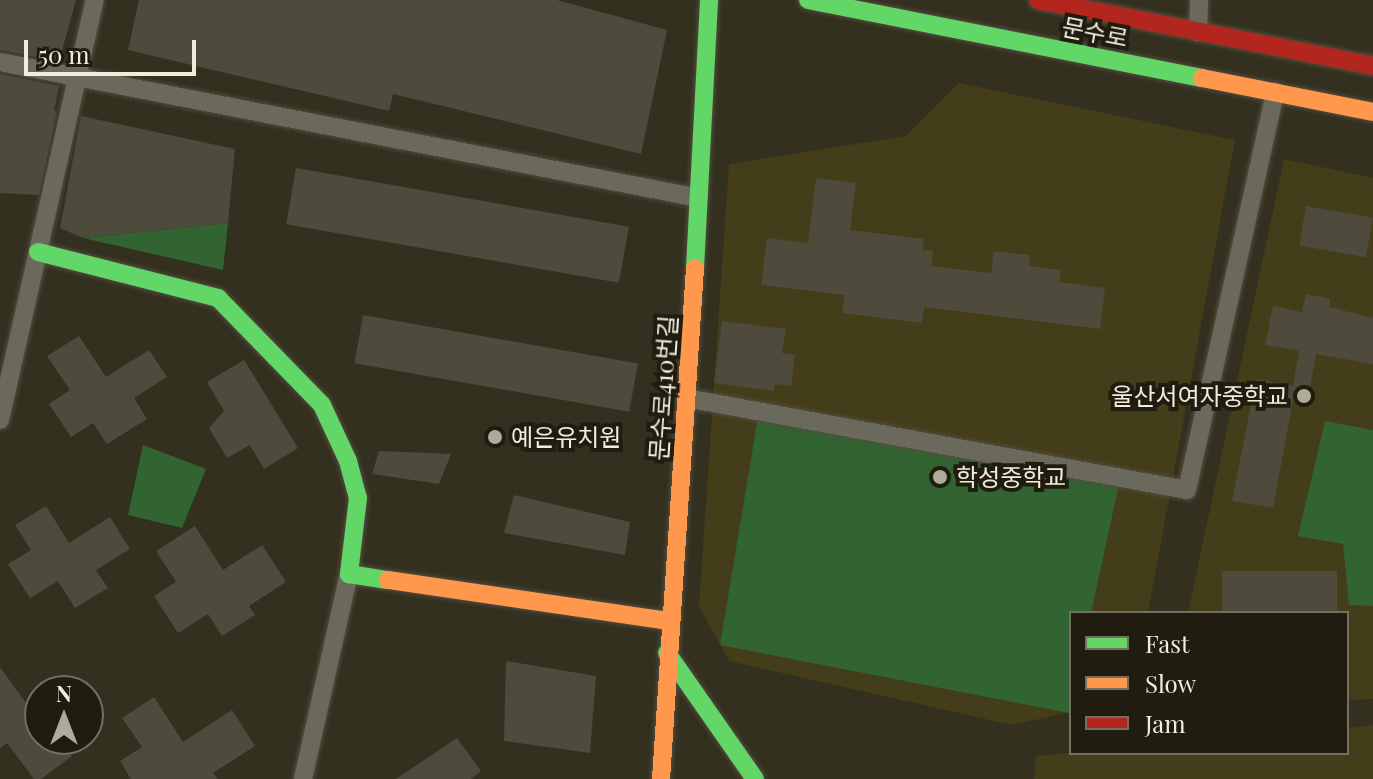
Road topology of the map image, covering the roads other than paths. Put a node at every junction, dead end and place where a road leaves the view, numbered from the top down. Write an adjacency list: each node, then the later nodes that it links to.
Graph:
1 (95, 0): 9 (street)
2 (709, 0): 12 (street, 문수로410번길)
3 (808, 0): 10 (street, 문수로)
4 (1038, 0): 6 (street, 문수로)
5 (1199, 0): 6 (street)
6 (1198, 32): 8 (street, 문수로)
7 (0, 62): 9 (street)
8 (1373, 66)
9 (79, 80): 12 (street); 13 (street)
10 (1275, 92): 11 (street, 문수로); 14 (street)
11 (1373, 112)
12 (699, 198): 14 (street, 문수로410번길)
13 (38, 252): 15 (street); 16 (street)
14 (686, 398): 17 (street, 문수로410번길)
15 (0, 420)
16 (349, 574): 17 (street); 19 (street)
17 (669, 621): 18 (street, 문수로410번길)
18 (667, 653): 20 (street, 문수로410번길); 21 (street)
19 (303, 779)
20 (661, 779)
21 (755, 779)

